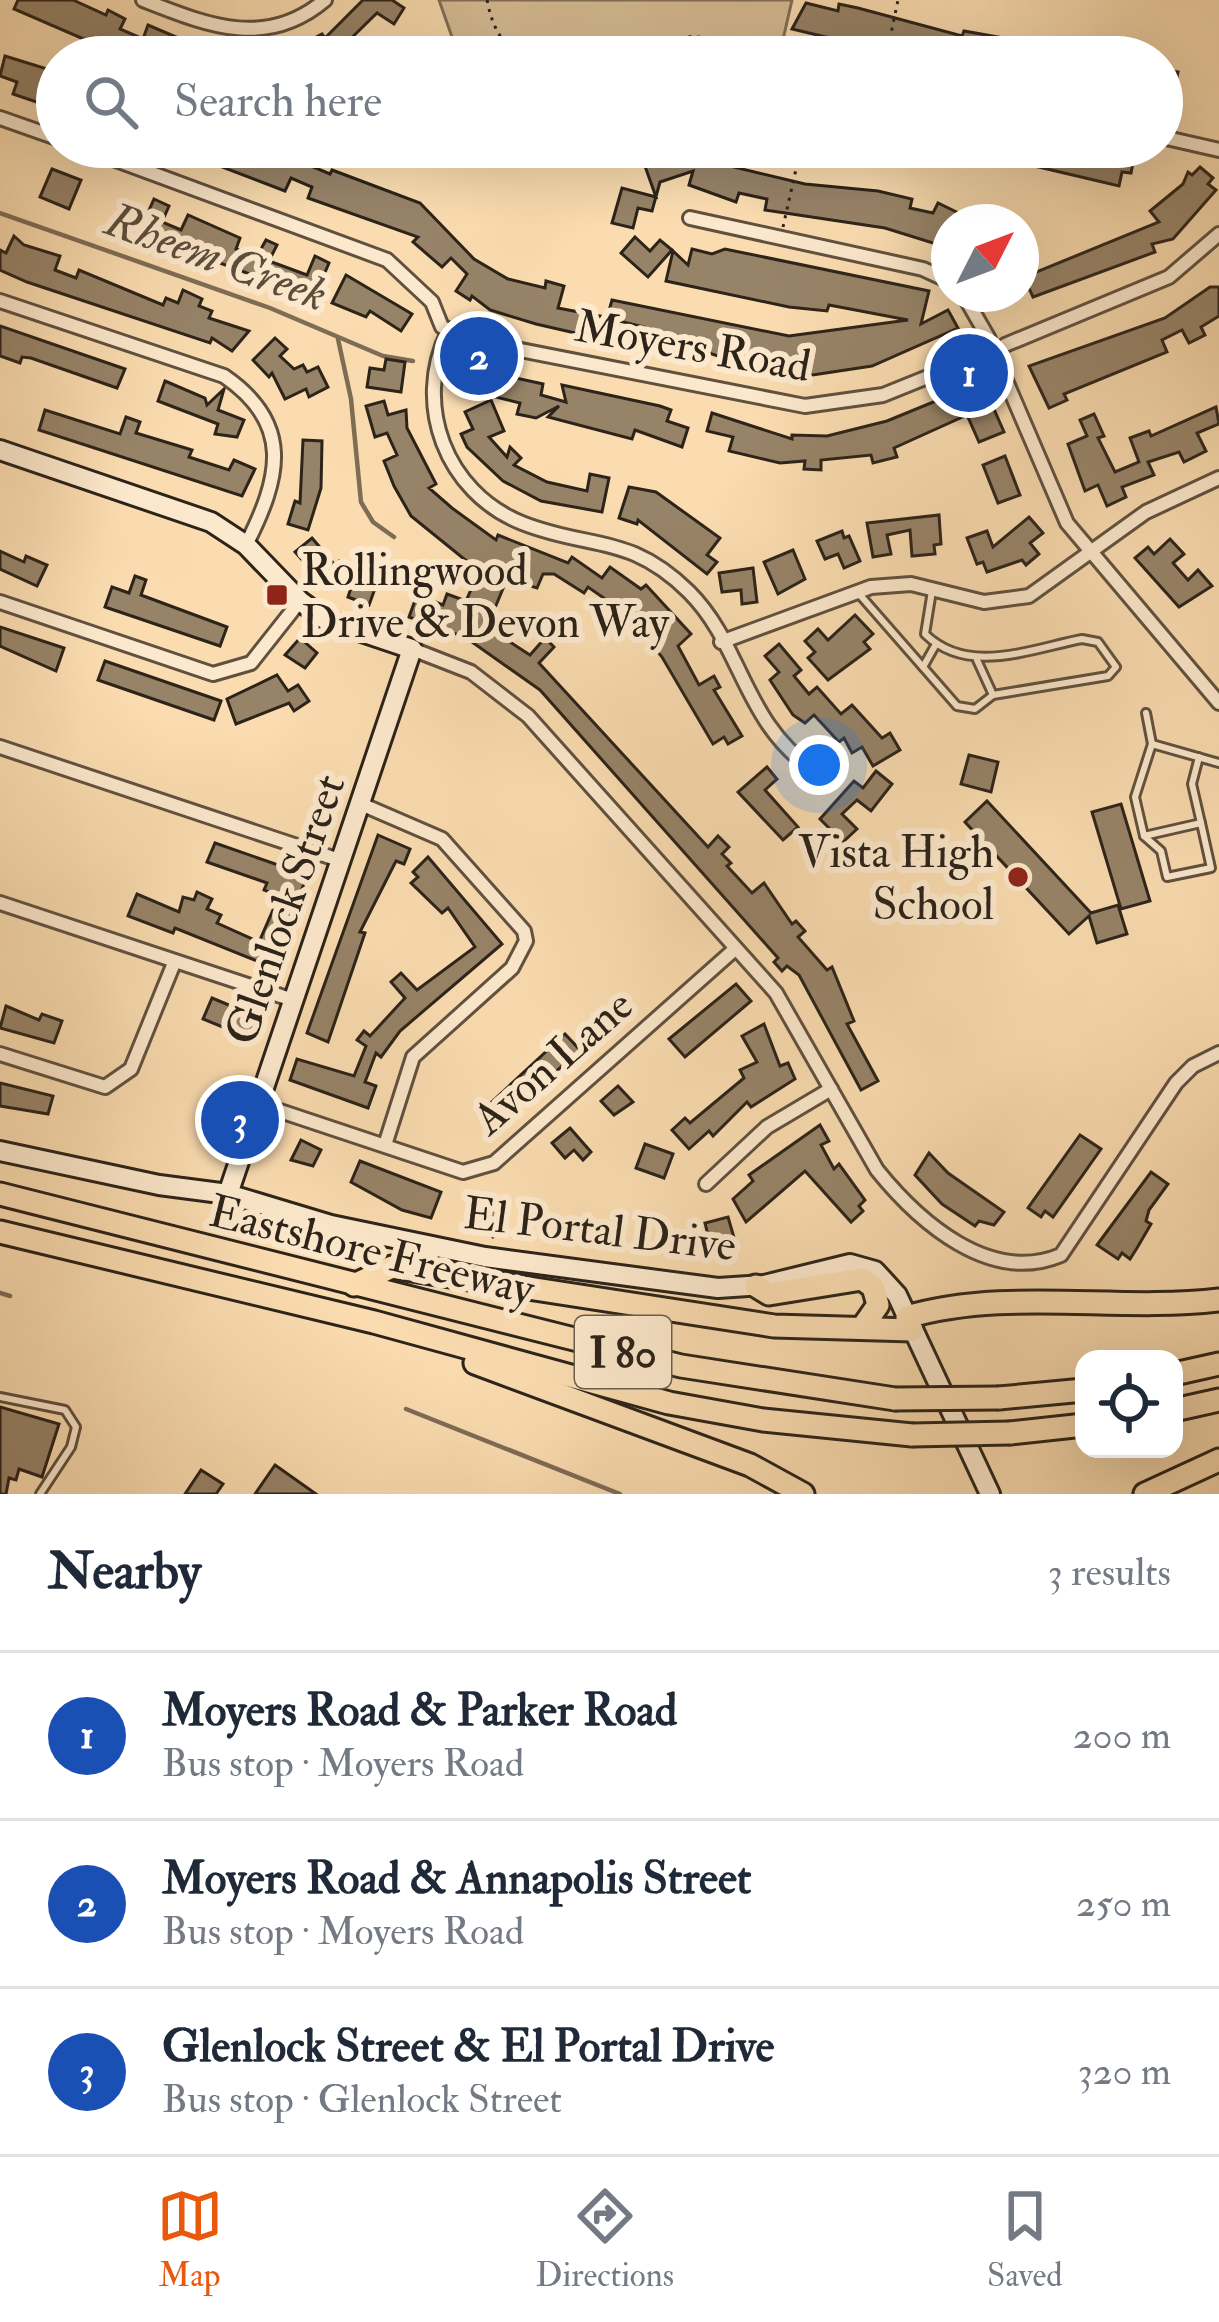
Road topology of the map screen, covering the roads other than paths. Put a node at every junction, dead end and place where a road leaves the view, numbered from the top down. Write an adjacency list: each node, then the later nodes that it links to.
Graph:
1 (143, 0): 2 (street)
2 (325, 0)
3 (0, 118): 4 (street)
4 (36, 131)
5 (1183, 142): 6 (street)
6 (1219, 150)
7 (139, 168): 13 (street)
8 (690, 218): 10 (street)
9 (1219, 234): 15 (street)
10 (931, 272)
11 (0, 301): 20 (street)
12 (974, 312): 14 (street)
13 (454, 331): 16 (street, Moyers Road); 26 (street)
14 (989, 338): 15 (street); 16 (street)
15 (1005, 346): 17 (street)
16 (982, 355): 17 (street)
17 (998, 362): 21 (street)
18 (0, 450): 20 (main road)
19 (1219, 478): 21 (street)
20 (246, 545): 25 (main road)
21 (1089, 554): 22 (street); 32 (street)
22 (932, 590): 23 (street); 27 (lane)
23 (857, 592): 26 (street); 30 (lane)
24 (0, 602): 25 (street)
25 (300, 602): 28 (main road)
26 (721, 642): 38 (street)
27 (936, 644): 29 (lane); 30 (lane)
28 (412, 649): 39 (main road, Glenlock Street); 44 (street)
29 (976, 660): 31 (lane); 31 (lane)
30 (922, 668): 31 (lane)
31 (993, 695)
32 (1219, 703)
33 (1146, 712): 34 (lane)
34 (1152, 744): 36 (lane); 41 (lane)
35 (0, 747): 42 (street)
36 (1199, 758): 37 (lane); 40 (lane)
37 (1219, 763)
38 (815, 771)
39 (361, 804): 42 (main road, Glenlock Street); 51 (street)
40 (1201, 823): 41 (lane); 41 (lane)
41 (1144, 836)
42 (342, 861): 46 (main road, Glenlock Street)
43 (0, 903): 45 (street)
44 (735, 949): 49 (street); 51 (street, Avon Lane)
45 (174, 963): 46 (street); 47 (street)
46 (292, 1000): 50 (main road, Glenlock Street)
47 (0, 1054)
48 (1219, 1054): 49 (street)
49 (831, 1089): 53 (street)
50 (259, 1104): 51 (street, Avon Lane); 55 (main road, Glenlock Street)
51 (386, 1145)
52 (0, 1151): 55 (main road, El Portal Drive)
53 (706, 1184)
54 (0, 1194): 57 (highway, Eastshore Freeway / I 80)
55 (228, 1194): 58 (main road, El Portal Drive)
56 (0, 1232): 60 (highway, Eastshore Freeway / I 80)
57 (354, 1285): 62 (highway); 65 (highway, Eastshore Freeway / I 80, bridge)
58 (756, 1286): 61 (main road, El Portal Drive); 62 (highway)
59 (1219, 1300): 61 (highway)
60 (374, 1322): 69 (highway, Eastshore Freeway / I 80, bridge); 72 (highway)
61 (909, 1323): 62 (highway); 73 (main road, El Portal Drive)
62 (862, 1328)
63 (1219, 1364): 64 (highway)
64 (1183, 1372)
65 (1075, 1391)
66 (0, 1397): 71 (lane)
67 (1219, 1400): 68 (highway)
68 (1183, 1408)
69 (1075, 1426)
70 (1219, 1460): 74 (highway)
71 (40, 1494)
72 (803, 1494)
73 (990, 1494)
74 (1145, 1494)

